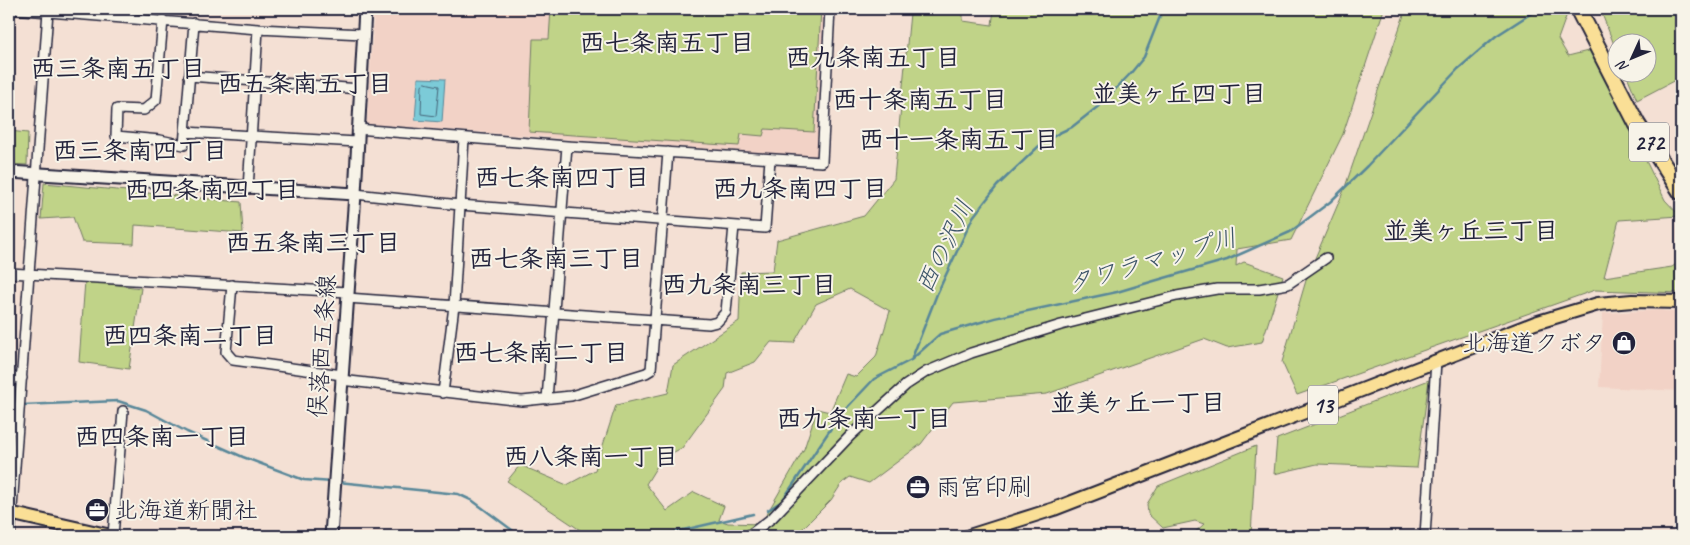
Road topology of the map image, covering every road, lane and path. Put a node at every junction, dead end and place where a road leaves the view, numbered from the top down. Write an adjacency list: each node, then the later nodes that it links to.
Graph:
1 (12, 9): 5 (street)
2 (365, 9): 9 (main road, 俣落西五条線)
3 (830, 9): 20 (street)
4 (1578, 9): 24 (highway, 272)
5 (48, 12): 6 (street); 22 (street)
6 (163, 20): 7 (street); 14 (street)
7 (194, 23): 8 (street); 10 (street)
8 (258, 29): 9 (street); 11 (street)
9 (363, 34): 12 (main road, 俣落西五条線)
10 (189, 76): 11 (street); 14 (street)
11 (254, 81): 12 (street); 15 (street)
12 (360, 89): 13 (main road, 俣落西五条線)
13 (358, 129): 16 (street); 17 (main road, 俣落西五条線)
14 (185, 132): 15 (street)
15 (251, 136): 17 (street); 23 (street)
16 (464, 138): 18 (street); 26 (street)
17 (357, 142): 25 (main road, 俣落西五条線)
18 (567, 146): 19 (street); 27 (street)
19 (668, 152): 20 (street); 28 (street)
20 (770, 159): 29 (street)
21 (9, 172): 22 (main road)
22 (37, 174): 23 (main road); 32 (street)
23 (248, 188): 25 (main road)
24 (1681, 192)
25 (355, 194): 26 (street); 34 (main road, 俣落西五条線)
26 (460, 205): 27 (street); 36 (street)
27 (562, 212): 28 (street); 37 (street)
28 (663, 220): 29 (street); 38 (street)
29 (734, 226): 38 (street)
30 (1326, 258): 50 (street)
31 (9, 273): 32 (street)
32 (30, 274): 33 (street); 42 (street)
33 (232, 285): 34 (street); 41 (street)
34 (347, 295): 36 (street); 41 (main road, 俣落西五条線)
35 (1681, 302): 39 (main road, 13)
36 (454, 306): 37 (street); 43 (street)
37 (554, 312): 38 (street); 44 (street)
38 (657, 321): 44 (street)
39 (1436, 361): 51 (main road, 13); 52 (street)
40 (9, 377): 42 (street)
41 (342, 377): 43 (street); 49 (main road, 俣落西五条線)
42 (22, 378): 46 (street)
43 (443, 393): 44 (street)
44 (546, 399)
45 (123, 411): 48 (street)
46 (10, 513): 47 (street); 48 (main road)
47 (10, 536)
48 (112, 536)
49 (331, 536)
50 (748, 536)
51 (970, 536)
52 (1425, 536)

